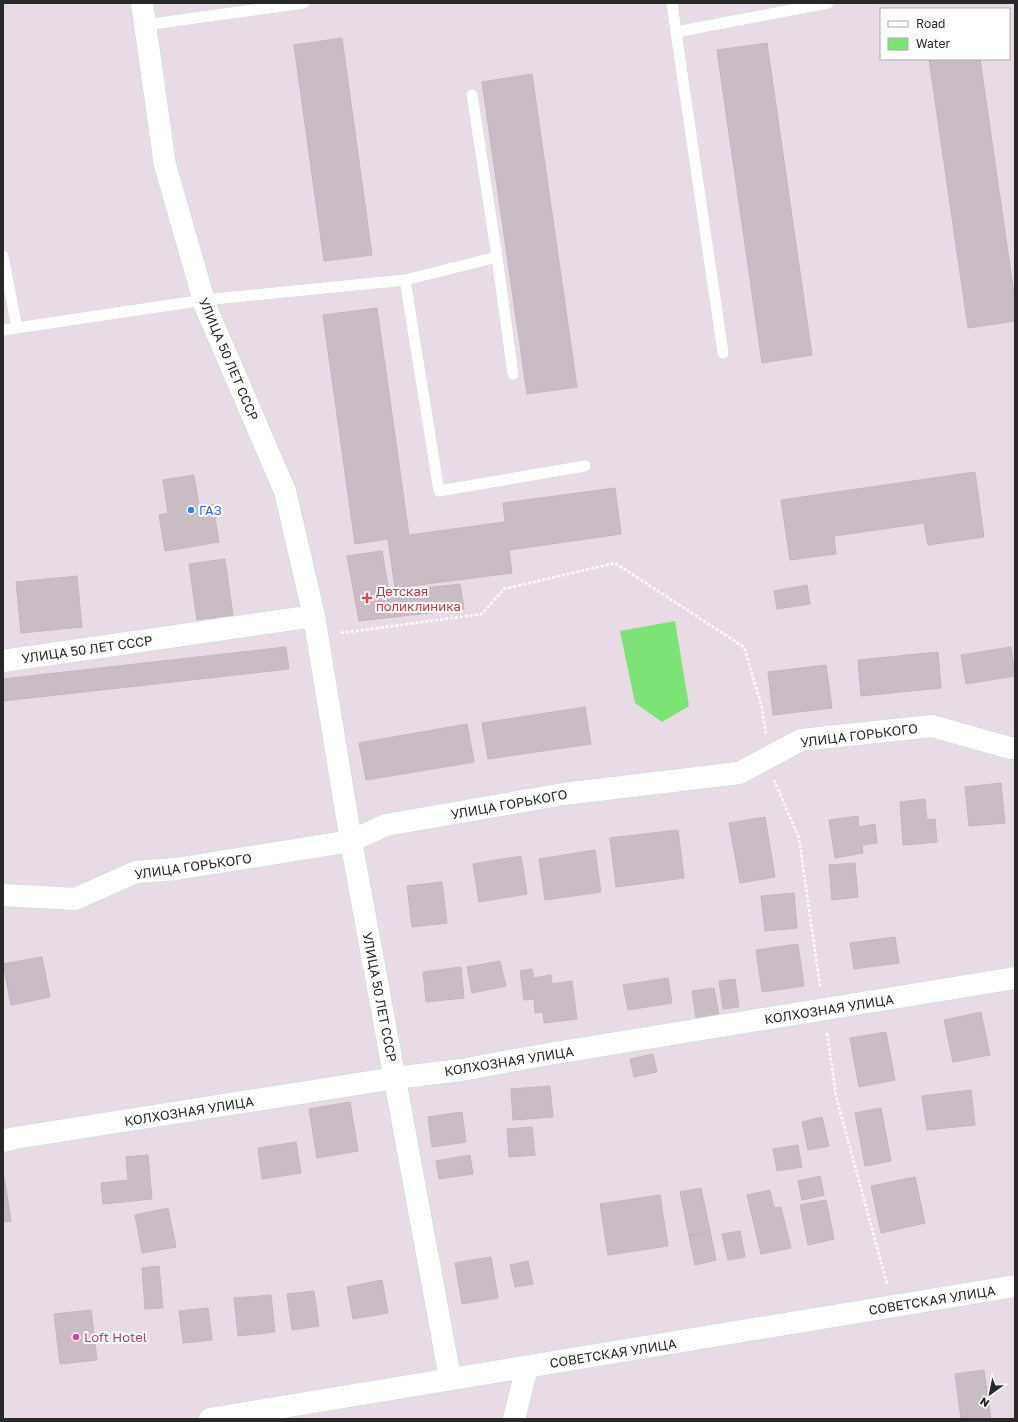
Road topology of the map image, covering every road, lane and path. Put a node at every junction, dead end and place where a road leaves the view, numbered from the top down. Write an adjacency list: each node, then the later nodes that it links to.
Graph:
1 (142, 3): 5 (street, УЛИЦА 50 ЛЕТ СССР)
2 (304, 3): 5 (lane)
3 (672, 3): 6 (lane)
4 (828, 3): 6 (lane)
5 (145, 25): 11 (street, УЛИЦА 50 ЛЕТ СССР)
6 (676, 32): 14 (lane)
7 (472, 95): 9 (lane)
8 (3, 256): 12 (lane)
9 (497, 257): 10 (lane); 15 (lane)
10 (405, 280): 11 (lane); 16 (lane)
11 (204, 300): 12 (lane); 17 (street, УЛИЦА 50 ЛЕТ СССР)
12 (18, 328): 13 (lane)
13 (3, 330)
14 (723, 353)
15 (513, 374)
16 (586, 466)
17 (316, 626): 18 (street, УЛИЦА 50 ЛЕТ СССР); 20 (path); 21 (street, УЛИЦА 50 ЛЕТ СССР)
18 (3, 661)
19 (1015, 748): 20 (street, УЛИЦА ГОРЬКОГО)
20 (769, 757): 21 (street, УЛИЦА ГОРЬКОГО); 24 (path)
21 (351, 841): 22 (street, УЛИЦА ГОРЬКОГО); 25 (street, УЛИЦА 50 ЛЕТ СССР)
22 (3, 895)
23 (1015, 978): 24 (street, КОЛХОЗНАЯ УЛИЦА)
24 (823, 1010): 25 (street, КОЛХОЗНАЯ УЛИЦА); 28 (path)
25 (395, 1078): 26 (street, КОЛХОЗНАЯ УЛИЦА); 30 (street, УЛИЦА 50 ЛЕТ СССР)
26 (3, 1141)
27 (1015, 1286): 28 (street, СОВЕТСКАЯ УЛИЦА)
28 (893, 1306): 29 (street, СОВЕТСКАЯ УЛИЦА)
29 (527, 1367): 30 (street, СОВЕТСКАЯ УЛИЦА); 32 (street)
30 (450, 1378): 31 (street, СОВЕТСКАЯ УЛИЦА)
31 (210, 1419)
32 (514, 1419)

